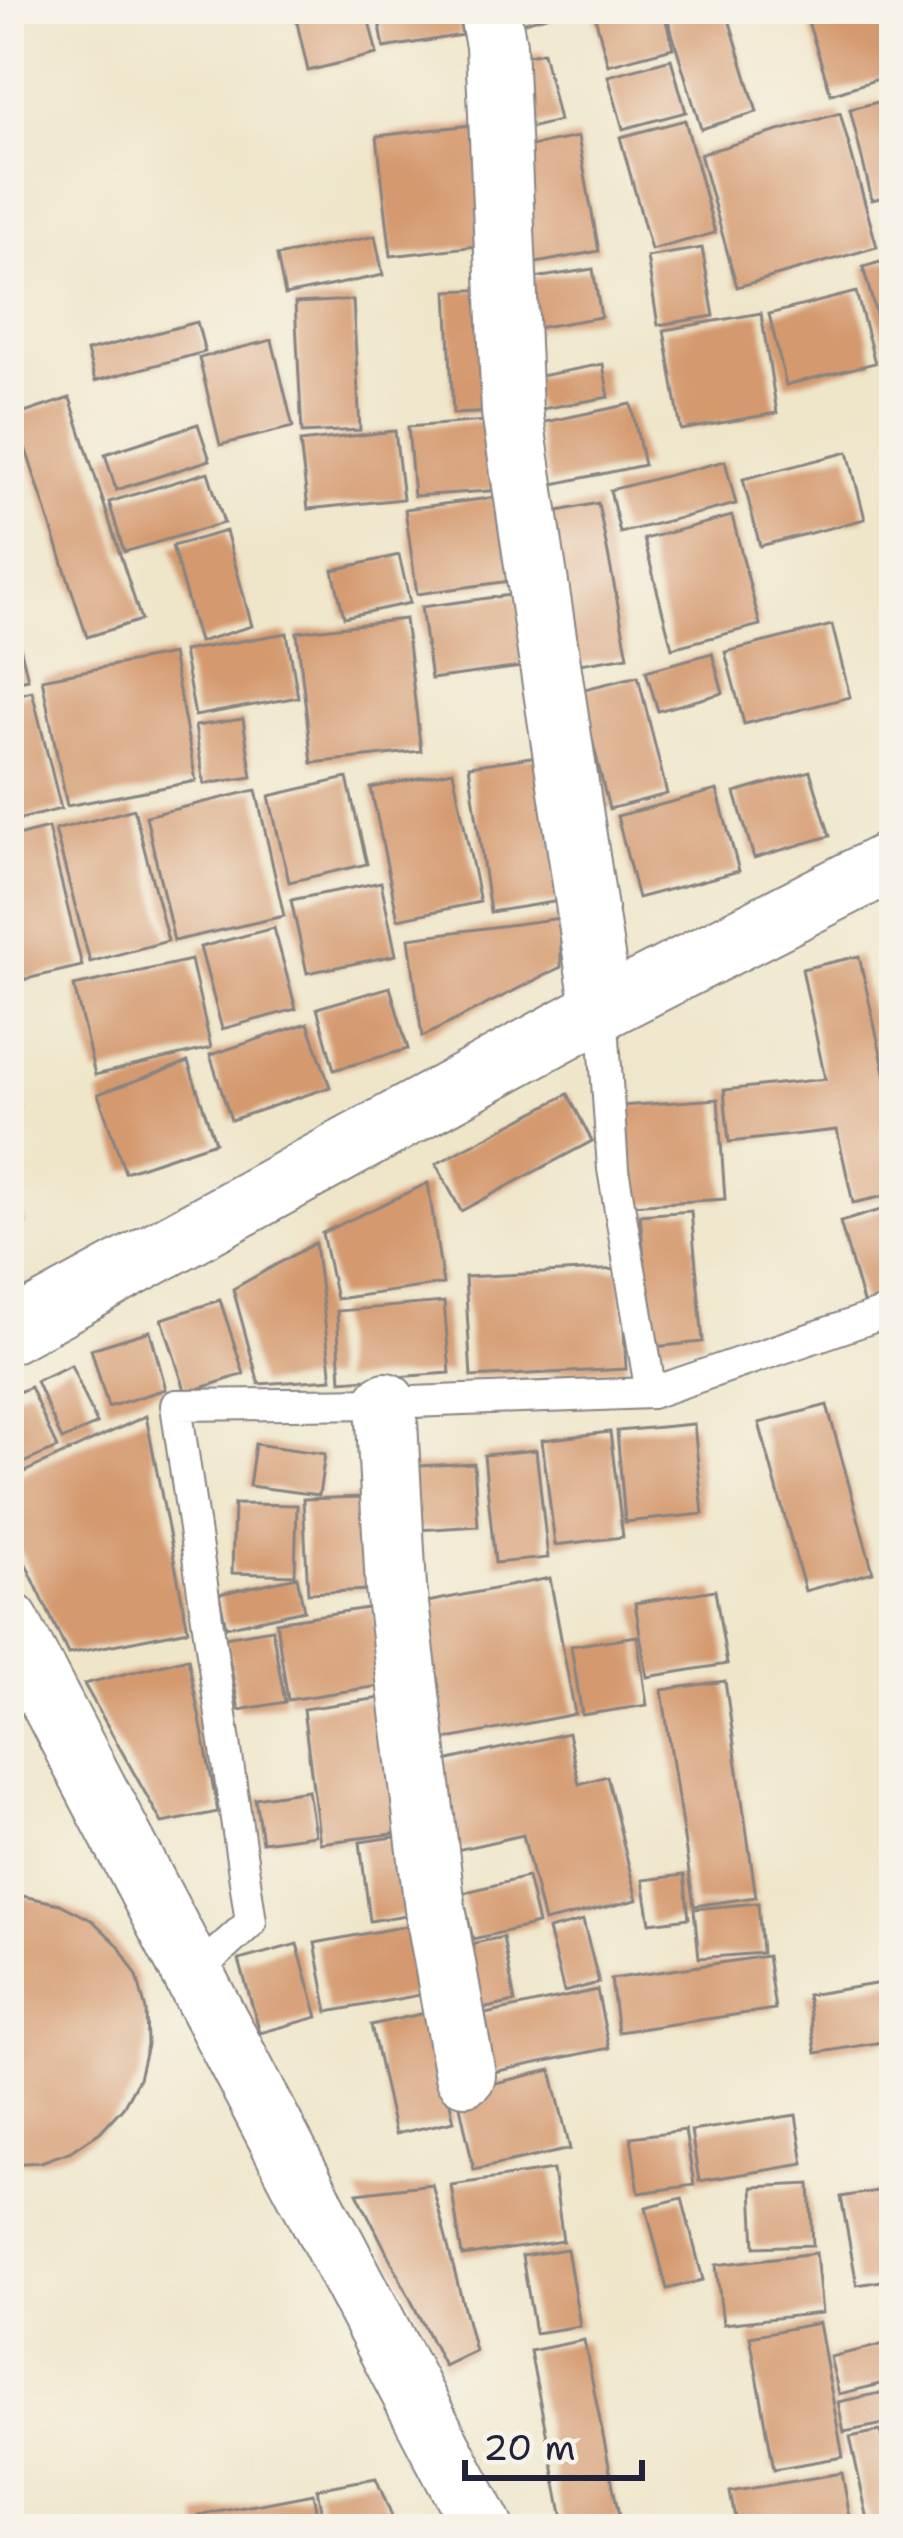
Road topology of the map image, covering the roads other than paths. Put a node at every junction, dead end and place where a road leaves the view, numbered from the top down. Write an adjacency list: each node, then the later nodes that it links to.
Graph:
1 (489, 9): 3 (street)
2 (894, 860): 3 (street)
3 (602, 1009): 5 (street); 6 (lane)
4 (894, 1310): 6 (lane)
5 (9, 1333)
6 (650, 1393): 7 (lane)
7 (386, 1403): 9 (lane); 10 (street)
8 (14, 1641): 9 (street)
9 (194, 1974): 11 (street)
10 (465, 2074)
11 (483, 2529)

